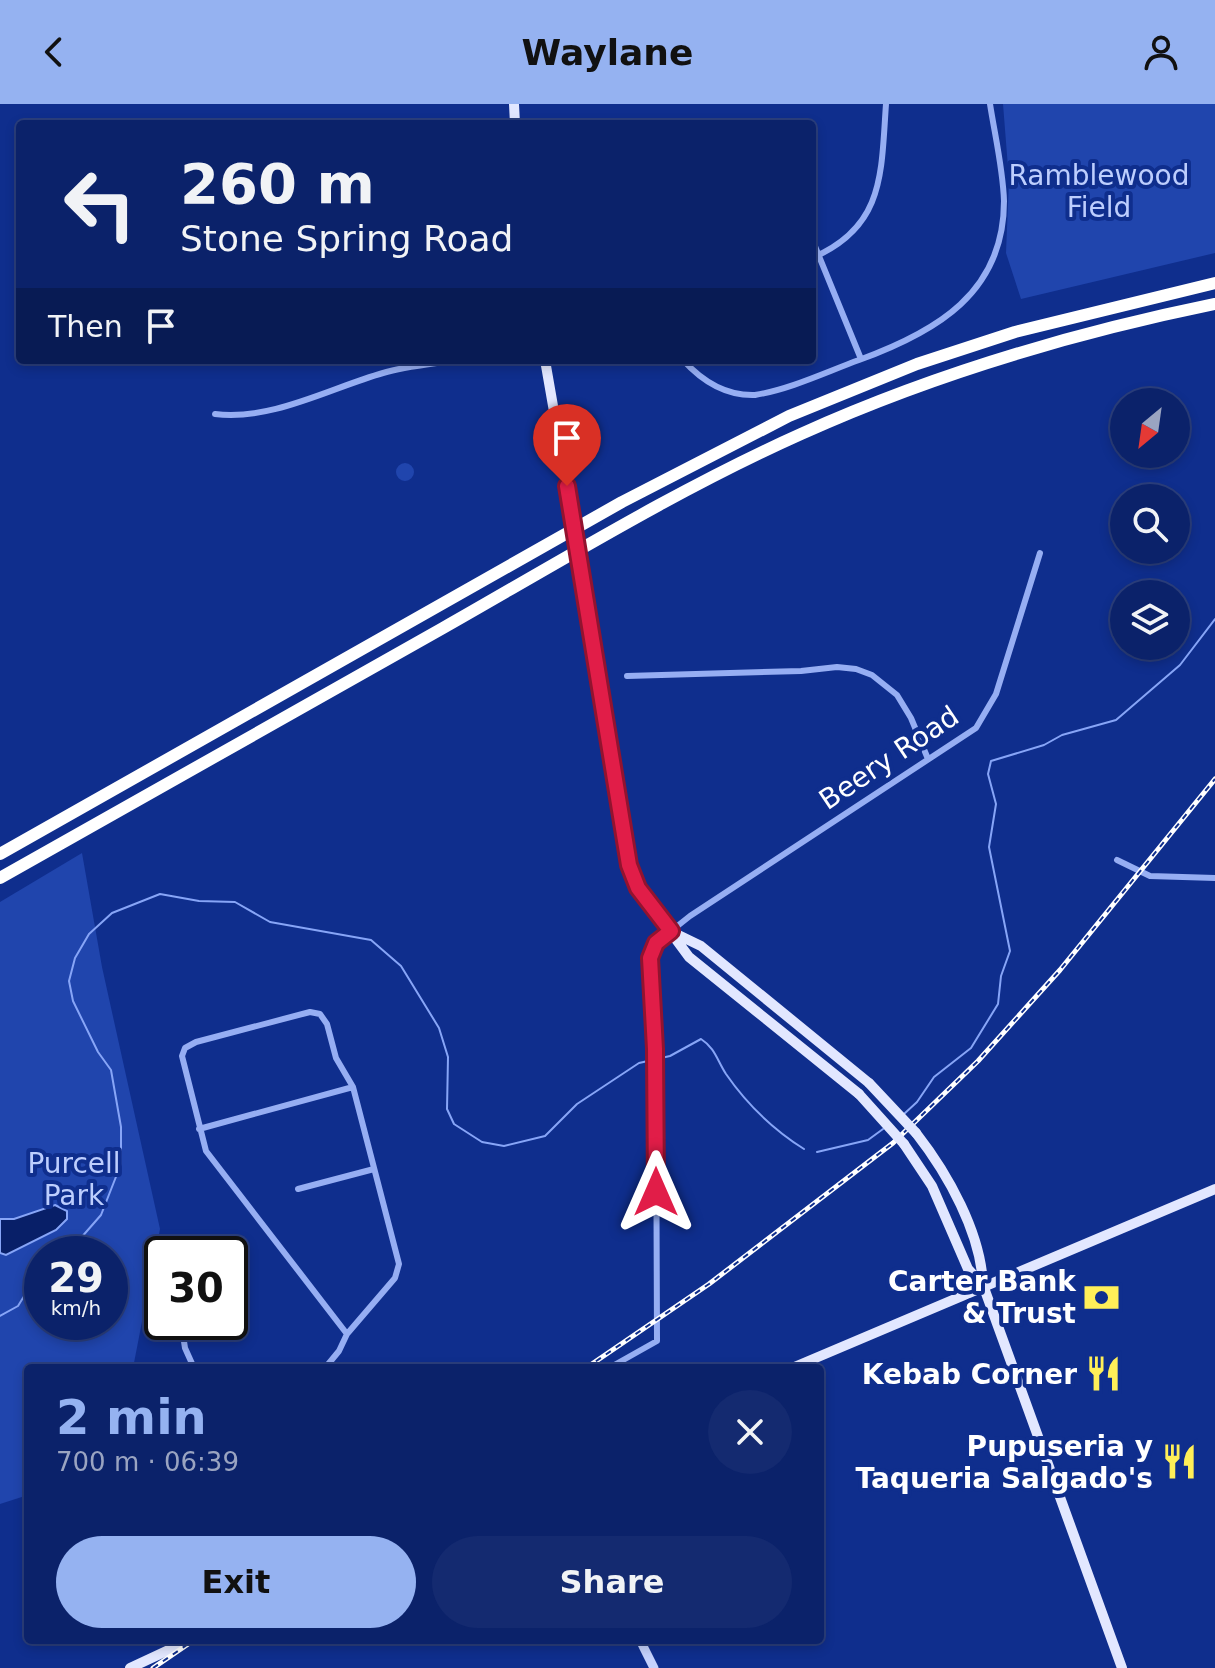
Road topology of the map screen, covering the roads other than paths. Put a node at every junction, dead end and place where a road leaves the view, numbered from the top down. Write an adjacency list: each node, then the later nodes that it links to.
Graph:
1 (886, 104): 3 (street)
2 (990, 104): 6 (street)
3 (816, 256): 6 (street)
4 (1215, 283): 14 (highway)
5 (1215, 304): 16 (highway)
6 (861, 359): 9 (street)
7 (434, 364): 10 (street)
8 (546, 364): 18 (main road, bridge)
9 (687, 364)
10 (215, 414)
11 (1040, 553): 13 (street, Beery Road)
12 (627, 676): 13 (street)
13 (928, 759): 18 (street, Beery Road)
14 (0, 854)
15 (1117, 860): 17 (street)
16 (0, 878)
17 (1215, 878)
18 (671, 931): 24 (main road, bridge); 24 (main road, bridge); 29 (street)
19 (353, 1087): 20 (street); 20 (street); 21 (street)
20 (199, 1129): 25 (street)
21 (374, 1169): 22 (street); 25 (street)
22 (298, 1189)
23 (1215, 1189): 24 (main road)
24 (983, 1285): 30 (main road); 35 (main road)
25 (347, 1334): 28 (street)
26 (184, 1340): 27 (street)
27 (192, 1364)
28 (328, 1364)
29 (616, 1364)
30 (801, 1364)
31 (181, 1644): 33 (main road)
32 (642, 1644): 34 (street)
33 (130, 1668)
34 (654, 1668)
35 (1122, 1668)

